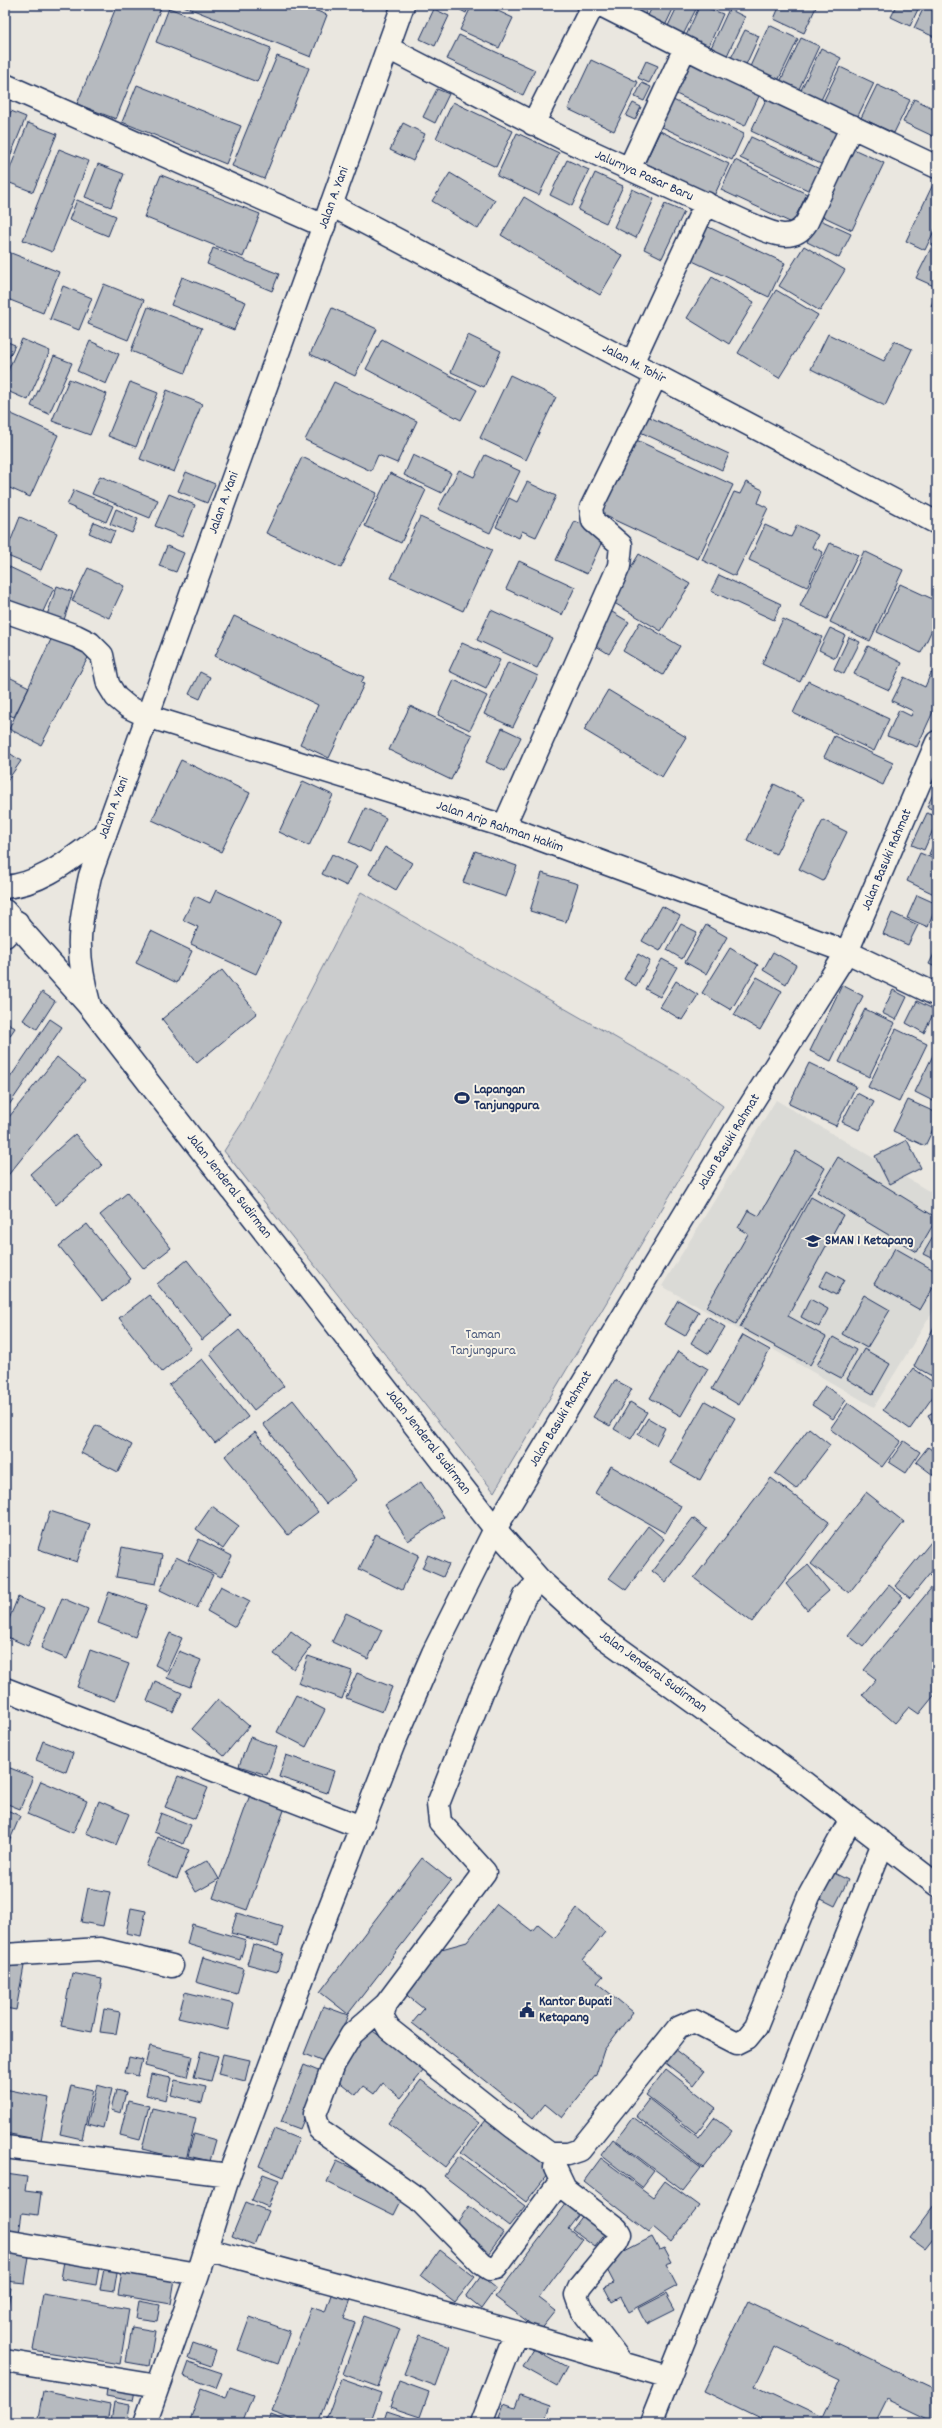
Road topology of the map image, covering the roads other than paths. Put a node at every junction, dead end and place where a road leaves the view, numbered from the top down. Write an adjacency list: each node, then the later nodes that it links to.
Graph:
1 (403, 5): 4 (street, Jalan A. Yani)
2 (593, 5): 7 (street)
3 (601, 5): 5 (street)
4 (388, 48): 7 (street, Jalurnya Pasar Baru); 12 (street, Jalan A. Yani)
5 (685, 48): 8 (street); 10 (street)
6 (5, 86): 13 (street)
7 (533, 124): 10 (street, Jalurnya Pasar Baru)
8 (852, 126): 9 (street); 11 (street, Jalurnya Pasar Baru)
9 (937, 167)
10 (629, 169): 11 (street, Jalurnya Pasar Baru)
11 (706, 203): 14 (street)
12 (331, 205): 13 (street, Jalan A. Yani); 14 (street, Jalan M. Tohir)
13 (324, 226): 18 (street, Jalan A. Yani)
14 (632, 363): 15 (street, Jalan M. Tohir)
15 (656, 376): 16 (street, Jalan M. Tohir); 20 (street)
16 (937, 523)
17 (5, 611): 18 (street, Jalan Arip Rahman Hakim)
18 (148, 716): 20 (street, Jalan Arip Rahman Hakim); 21 (street, Jalan A. Yani)
19 (937, 742): 24 (street, Jalan Basuki Rahmat)
20 (504, 826): 24 (street, Jalan Arip Rahman Hakim)
21 (105, 834): 22 (street); 26 (street, Jalan A. Yani)
22 (5, 887)
23 (9, 923): 26 (street, Jalan Jenderal Sudirman)
24 (847, 952): 25 (street, Jalan Arip Rahman Hakim); 27 (street, Jalan Basuki Rahmat)
25 (937, 995)
26 (90, 1007): 27 (street, Jalan Jenderal Sudirman)
27 (495, 1529): 28 (street, Jalan Jenderal Sudirman); 31 (street, Jalan Basuki Rahmat)
28 (540, 1580): 30 (street, Jalan Jenderal Sudirman); 36 (street)
29 (5, 1689): 31 (street)
30 (851, 1819): 32 (street, Jalan Jenderal Sudirman); 38 (street)
31 (361, 1827): 39 (street, Jalan Basuki Rahmat)
32 (883, 1843): 33 (street, Jalan Jenderal Sudirman); 47 (street)
33 (937, 1885)
34 (5, 1955): 35 (street)
35 (172, 1966)
36 (386, 2004): 38 (street); 40 (street)
37 (5, 2147): 39 (street)
38 (550, 2154): 40 (street)
39 (229, 2175): 42 (street, Jalan Basuki Rahmat)
40 (560, 2182): 46 (street)
41 (5, 2241): 43 (street)
42 (206, 2249): 43 (street, Jalan Basuki Rahmat); 44 (street)
43 (198, 2274): 48 (street, Jalan Basuki Rahmat)
44 (516, 2332): 46 (street); 50 (street)
45 (5, 2361): 48 (street)
46 (622, 2363): 47 (street)
47 (669, 2377): 51 (street)
48 (158, 2386): 49 (street, Jalan Basuki Rahmat)
49 (145, 2423)
50 (481, 2423)
51 (651, 2423)

